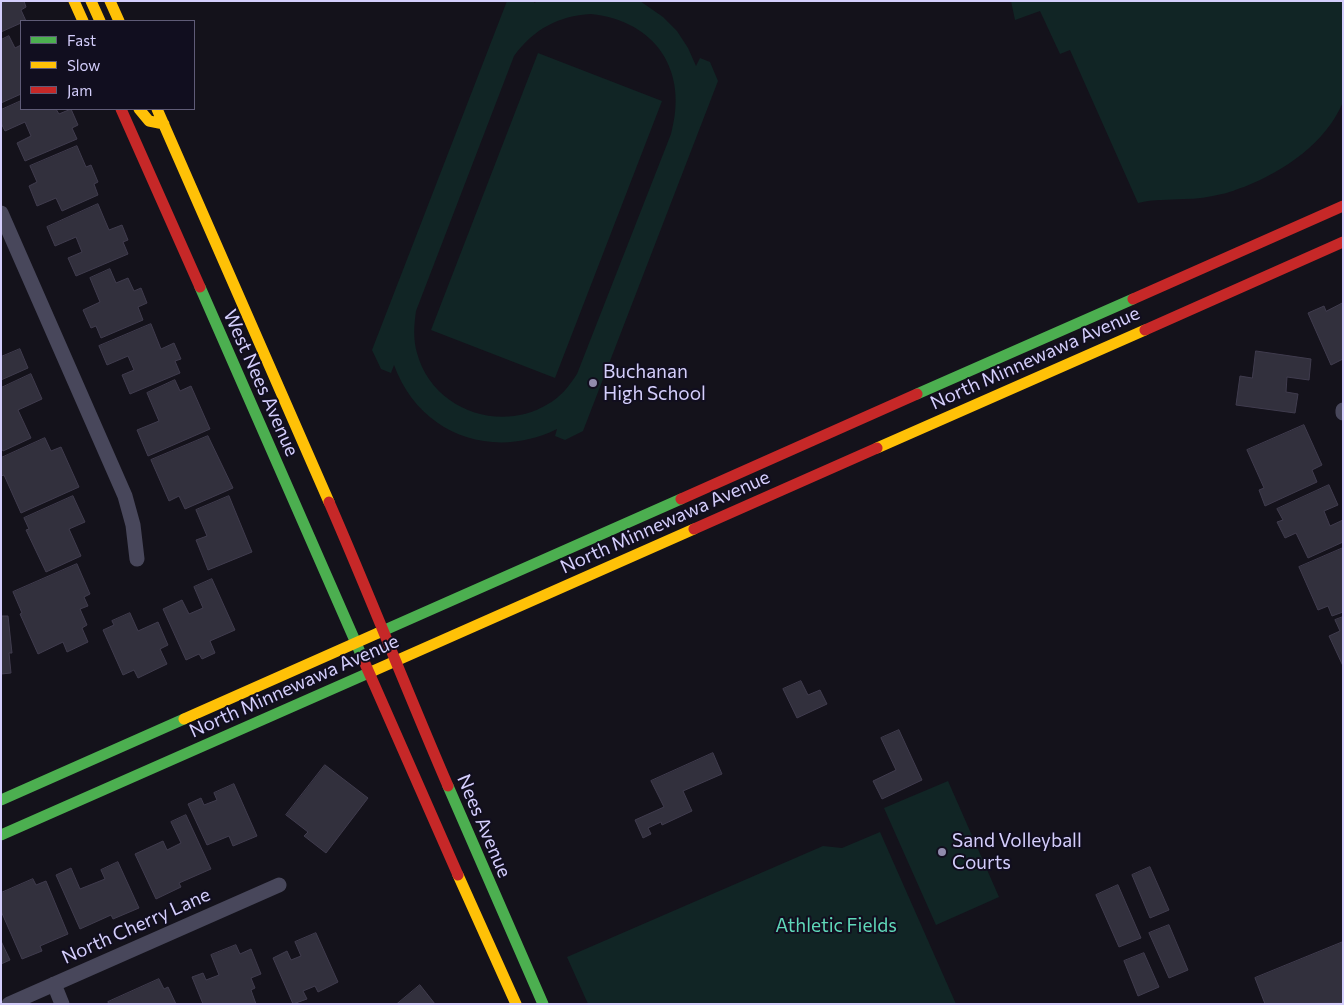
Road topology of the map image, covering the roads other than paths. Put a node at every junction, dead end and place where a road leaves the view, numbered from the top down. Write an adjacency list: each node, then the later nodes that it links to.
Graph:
1 (74, 1): 4 (main road)
2 (91, 1): 5 (main road)
3 (110, 1): 6 (main road)
4 (83, 20)
5 (100, 20)
6 (119, 20)
7 (121, 110): 16 (main road, West Nees Avenue)
8 (140, 110): 10 (main road)
9 (157, 110): 10 (main road, West Nees Avenue)
10 (164, 124): 15 (main road, West Nees Avenue)
11 (1343, 206): 15 (main road, North Minnewawa Avenue)
12 (2, 218): 14 (street)
13 (1343, 242): 17 (main road, North Minnewawa Avenue)
14 (137, 559)
15 (384, 630): 16 (main road, North Minnewawa Avenue); 17 (main road, West Nees Avenue)
16 (355, 642): 18 (main road, West Nees Avenue); 19 (main road, North Minnewawa Avenue)
17 (395, 660): 18 (main road, North Minnewawa Avenue); 26 (main road, Nees Avenue)
18 (368, 672): 20 (main road, North Minnewawa Avenue); 25 (main road)
19 (1, 800)
20 (1, 835)
21 (279, 885): 22 (street, North Cherry Lane)
22 (54, 984): 23 (street, North Cherry Lane); 24 (street)
23 (9, 1004)
24 (62, 1004)
25 (516, 1004)
26 (543, 1004)

